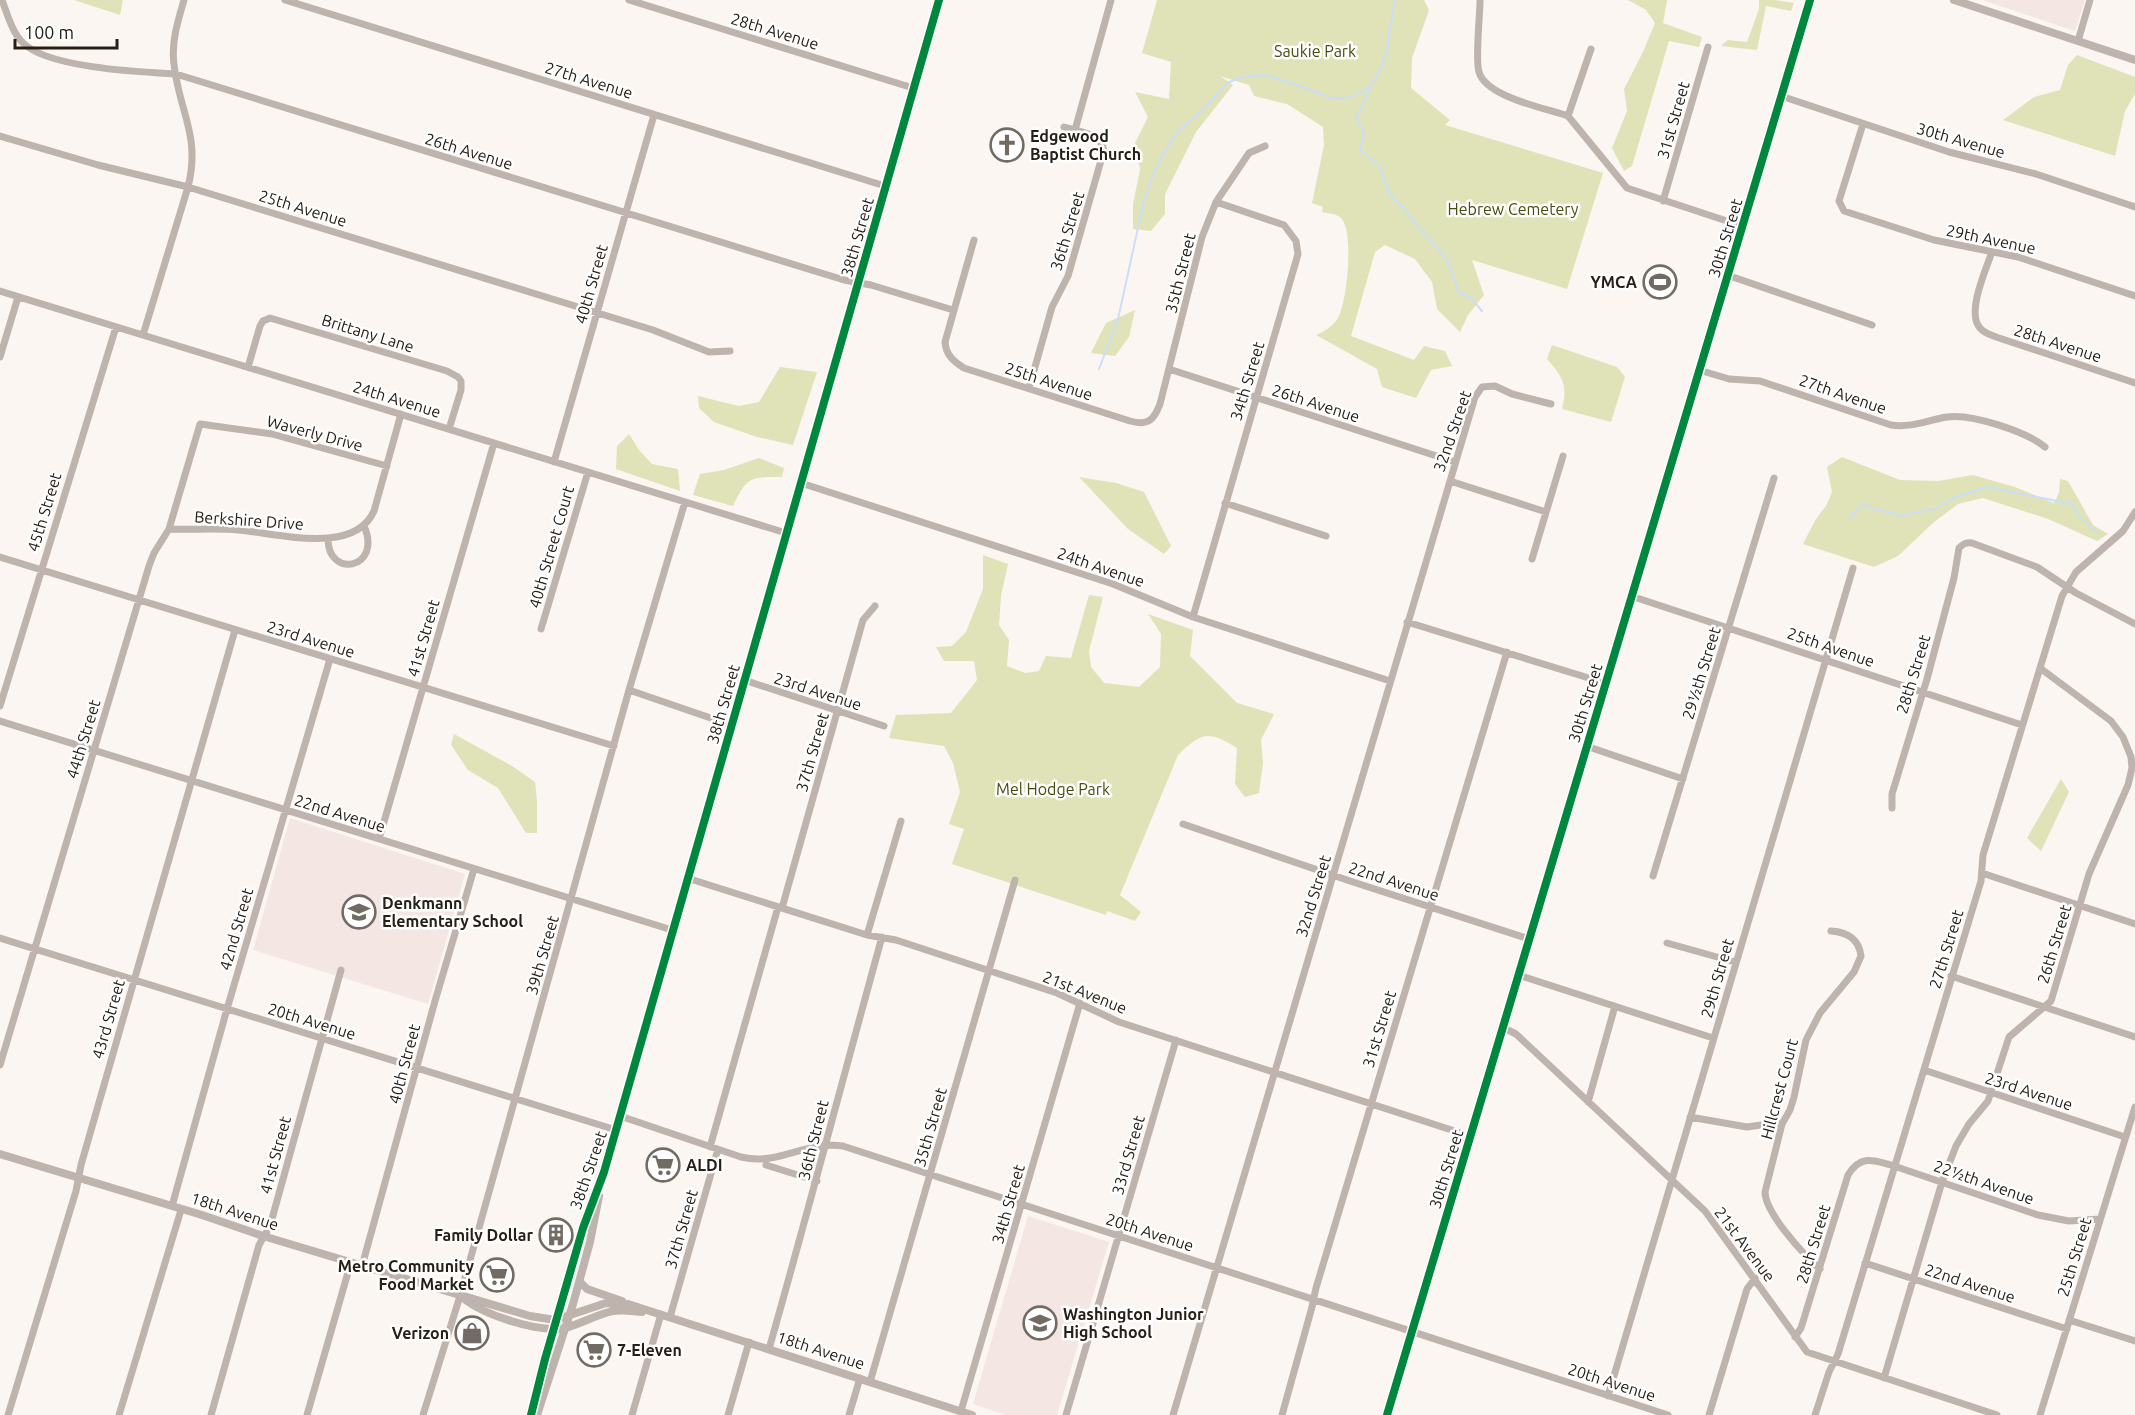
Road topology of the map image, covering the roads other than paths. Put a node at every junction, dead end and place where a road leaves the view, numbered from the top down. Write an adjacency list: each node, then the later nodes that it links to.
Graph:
1 (2, 0): 15 (street, 26th Avenue)
2 (184, 0): 15 (street)
3 (285, 0): 18 (street, 27th Avenue)
4 (629, 0): 16 (street, 28th Avenue)
5 (939, 0): 16 (street, 38th Street)
6 (1112, 0): 22 (street)
7 (1810, 0): 17 (street, 30th Street)
8 (1954, 0): 11 (street)
9 (2090, 0): 11 (street)
10 (1480, 1): 19 (street)
11 (2078, 41): 14 (street)
12 (1708, 47): 27 (street, 31st Street)
13 (1591, 49): 19 (street)
14 (2135, 60)
15 (176, 74): 26 (street); 30 (street, 26th Avenue)
16 (914, 88): 25 (street, 38th Street)
17 (1781, 96): 20 (street, 30th Avenue); 31 (street, 30th Street)
18 (654, 115): 25 (street, 27th Avenue); 30 (street, 40th Street)
19 (1568, 117): 27 (street)
20 (1863, 124): 29 (street, 30th Avenue); 33 (street, 29th Avenue)
21 (1064, 127): 22 (street, 36th Street)
22 (1075, 130): 50 (street, 36th Street)
23 (0, 136): 26 (street, 25th Avenue)
24 (1264, 147): 28 (street, 35th Street)
25 (885, 186): 35 (street, 38th Street)
26 (189, 187): 40 (street, 25th Avenue); 43 (street)
27 (1663, 201): 31 (street)
28 (1216, 202): 47 (street, 35th Street); 51 (street, 34th Street)
29 (2135, 207)
30 (625, 214): 35 (street, 26th Avenue); 40 (street, 40th Street)
31 (1742, 226): 34 (street, 30th Street)
32 (974, 240): 39 (street)
33 (1992, 252): 37 (street, 29th Avenue); 49 (street, 28th Avenue)
34 (1727, 275): 41 (street); 48 (street, 30th Street)
35 (858, 282): 39 (street, 26th Avenue); 66 (street, 38th Street)
36 (0, 291): 38 (street, 24th Avenue)
37 (2135, 296)
38 (18, 297): 42 (street, 24th Avenue); 45 (street)
39 (953, 310): 50 (street, 25th Avenue)
40 (597, 313): 44 (street, 25th Avenue); 60 (street, 40th Street)
41 (1872, 325)
42 (116, 327): 43 (street, 24th Avenue); 79 (street, 45th Street)
43 (143, 335): 46 (street, 24th Avenue)
44 (729, 351)
45 (0, 357)
46 (248, 367): 53 (street, 24th Avenue); 56 (street, Brittany Lane)
47 (1169, 369): 51 (street, 26th Avenue); 54 (street, 35th Street)
48 (1699, 370): 58 (street, 27th Avenue); 81 (street, 30th Street)
49 (2135, 383)
50 (1029, 388): 54 (street, 25th Avenue)
51 (1256, 398): 61 (street, 26th Avenue); 68 (street, 34th Street)
52 (1551, 404): 61 (street, 32nd Street)
53 (401, 414): 56 (street, 24th Avenue); 62 (street)
54 (1149, 422)
55 (200, 424): 62 (street, Waverly Drive); 72 (street, 44th Street)
56 (449, 429): 57 (street, 24th Avenue)
57 (494, 443): 60 (street, 24th Avenue); 97 (street, 41st Street)
58 (2045, 447)
59 (1563, 456): 69 (street)
60 (554, 462): 63 (street, 24th Avenue)
61 (1455, 462): 65 (street, 32nd Street)
62 (387, 466): 71 (street)
63 (588, 472): 67 (street, 24th Avenue); 88 (street, 40th Street Court)
64 (1774, 478): 87 (street, 29½th Street)
65 (1450, 481): 69 (street); 85 (street, 32nd Street)
66 (801, 483): 73 (street, 38th Street); 84 (street, 24th Avenue)
67 (685, 502): 73 (street, 24th Avenue); 98 (street, 39th Street)
68 (1225, 503): 74 (street); 84 (street, 34th Street)
69 (1546, 512): 77 (street)
70 (2135, 512): 80 (street, 27th Street)
71 (364, 526): 75 (street, Berkshire Drive); 75 (street)
72 (169, 529): 75 (street, Berkshire Drive); 82 (street, 44th Street)
73 (786, 533): 94 (street, 38th Street)
74 (1326, 536)
75 (328, 539)
76 (0, 557): 79 (street, 23rd Avenue)
77 (1532, 559)
78 (1853, 568): 92 (street, 29th Street)
79 (41, 570): 82 (street, 23rd Avenue); 100 (street, 45th Street)
80 (2067, 587): 86 (street); 93 (street, 27th Street); 99 (street, 28th Street)
81 (1631, 596): 87 (street, 25th Avenue); 96 (street, 30th Street)
82 (139, 600): 89 (street, 23rd Avenue); 108 (street, 44th Street)
83 (875, 606): 101 (street, 37th Street)
84 (1193, 617): 95 (street, 24th Avenue)
85 (1407, 622): 90 (street); 95 (street, 32nd Street)
86 (2135, 624)
87 (1729, 628): 92 (street, 25th Avenue); 109 (street, 29½th Street)
88 (541, 629)
89 (235, 630): 91 (street, 23rd Avenue); 110 (street, 43rd Street)
90 (1507, 652): 96 (street); 125 (street, 31st Street)
91 (330, 659): 97 (street, 23rd Avenue); 112 (street, 42nd Street)
92 (1826, 660): 99 (street, 25th Avenue); 135 (street, 29th Street)
93 (2040, 668): 104 (street, 27th Street); 123 (street, 26th Street)
94 (744, 681): 101 (street, 23rd Avenue); 103 (street, 38th Street)
95 (1390, 681): 118 (street, 32nd Street)
96 (1605, 683): 107 (street, 30th Street)
97 (423, 688): 106 (street, 23rd Avenue); 115 (street, 41st Street)
98 (629, 690): 103 (street); 106 (street, 39th Street)
99 (1923, 691): 104 (street, 25th Avenue); 111 (street, 28th Street)
100 (0, 706)
101 (837, 712): 105 (street, 23rd Avenue); 124 (street, 37th Street)
102 (0, 721): 108 (street, 22nd Avenue)
103 (731, 725): 120 (street, 38th Street)
104 (2022, 725): 117 (street, 27th Street)
105 (884, 726)
106 (614, 746): 122 (street, 39th Street)
107 (1586, 746): 109 (street); 132 (street, 30th Street)
108 (94, 750): 110 (street, 22nd Avenue); 134 (street, 44th Street)
109 (1683, 779): 119 (street, 29½th Street)
110 (191, 781): 112 (street, 22nd Avenue); 140 (street, 43rd Street)
111 (1892, 808)
112 (285, 810): 115 (street, 22nd Avenue); 144 (street, 42nd Street)
113 (901, 821): 129 (street)
114 (1184, 824): 118 (street, 22nd Avenue)
115 (379, 839): 116 (street, 22nd Avenue)
116 (474, 869): 122 (street, 22nd Avenue); 151 (street, 40th Street)
117 (1982, 873): 123 (street); 139 (street, 27th Street)
118 (1333, 876): 125 (street, 22nd Avenue); 153 (street, 32nd Street)
119 (1653, 876)
120 (687, 878): 124 (street, 21st Avenue); 127 (street, 38th Street)
121 (1015, 880): 137 (street, 35th Street)
122 (572, 899): 127 (street, 22nd Avenue); 155 (street, 39th Street)
123 (2080, 906): 126 (street); 143 (street, 26th Street)
124 (780, 908): 129 (street, 21st Avenue); 166 (street, 37th Street)
125 (1431, 908): 132 (street, 22nd Avenue); 157 (street, 31st Street)
126 (2135, 924)
127 (672, 930): 159 (street, 38th Street)
128 (1831, 931): 161 (street, Hillcrest Court)
129 (867, 935): 130 (street, 21st Avenue)
130 (882, 937): 137 (street, 21st Avenue); 165 (street, 36th Street)
131 (0, 938): 134 (street, 20th Avenue)
132 (1529, 939): 138 (street, 30th Street)
133 (1666, 943): 135 (street)
134 (35, 950): 140 (street, 20th Avenue); 150 (street, 44th Street)
135 (1735, 963): 148 (street, 29th Street)
136 (341, 970): 147 (street, 41st Street)
137 (989, 971): 141 (street, 21st Avenue); 172 (street, 35th Street)
138 (1518, 975): 142 (street); 145 (street, 30th Street)
139 (1951, 976): 143 (street); 152 (street, 27th Street)
140 (133, 980): 144 (street, 20th Avenue); 173 (street, 43rd Street)
141 (1080, 1003): 149 (street, 21st Avenue); 177 (street, 34th Street)
142 (1615, 1006): 148 (street); 156 (street)
143 (2044, 1007): 146 (street); 154 (street, 26th Street)
144 (227, 1009): 147 (street, 20th Avenue); 178 (street, 42nd Street)
145 (1502, 1027): 156 (street, 21st Avenue); 163 (street, 30th Street)
146 (2135, 1036)
147 (321, 1038): 151 (street, 20th Avenue); 181 (street, 41st Street)
148 (1713, 1038): 160 (street, 29th Street)
149 (1176, 1040): 153 (street, 21st Avenue); 182 (street, 33rd Street)
150 (0, 1065)
151 (417, 1068): 155 (street, 20th Avenue); 185 (street, 40th Street)
152 (1924, 1070): 154 (street, 23rd Avenue); 170 (street, 27th Street)
153 (1274, 1072): 157 (street, 21st Avenue); 186 (street, 32nd Street)
154 (1991, 1093): 164 (street, 23rd Avenue); 176 (street, 26th Street)
155 (516, 1099): 162 (street, 20th Avenue); 191 (street, 39th Street)
156 (1588, 1102): 175 (street, 21st Avenue)
157 (1371, 1104): 163 (street, 21st Avenue); 192 (street, 31st Street)
158 (2135, 1107): 164 (street, 25th Street)
159 (620, 1116): 162 (street, 38th Street); 166 (street, 20th Avenue)
160 (1690, 1117): 161 (street); 175 (street, 29th Street)
161 (1782, 1124): 187 (street, Hillcrest Court)
162 (616, 1130): 171 (street, 38th Street)
163 (1470, 1136): 200 (street, 30th Street)
164 (2125, 1137): 180 (street, 25th Street)
165 (824, 1145): 166 (street, 20th Avenue); 172 (street, 20th Avenue); 174 (street, 36th Street)
166 (714, 1148): 194 (street, 37th Street)
167 (0, 1154): 173 (street, 18th Avenue)
168 (1860, 1162): 170 (street, 22½th Avenue); 187 (street, 28th Street)
169 (766, 1165): 174 (street)
170 (1894, 1166): 176 (street, 22½th Avenue); 184 (street, 27th Street)
171 (604, 1172): 188 (street, 38th Street); 197 (street, 38th Street)
172 (930, 1175): 177 (street, 20th Avenue); 208 (street, 35th Street)
173 (78, 1178): 178 (street, 18th Avenue); 212 (street, 43rd Street)
174 (817, 1181): 204 (street, 36th Street)
175 (1672, 1181): 189 (street, 21st Avenue); 209 (street, 29th Street)
176 (1942, 1182): 180 (street, 22½th Avenue); 190 (street, 26th Street)
177 (1022, 1204): 182 (street, 20th Avenue); 210 (street, 34th Street)
178 (172, 1206): 179 (street, 18th Avenue)
179 (181, 1209): 181 (street, 18th Avenue); 213 (street)
180 (2100, 1219): 196 (street, 25th Street)
181 (263, 1236): 183 (street, 18th Avenue); 214 (street, 41st Street)
182 (1118, 1236): 186 (street, 20th Avenue); 223 (street, 33rd Street)
183 (351, 1262): 185 (street, 18th Avenue); 215 (street)
184 (1865, 1263): 190 (street, 22nd Avenue); 205 (street, 27th Street)
185 (362, 1266): 191 (street, 18th Avenue)
186 (1217, 1268): 192 (street, 20th Avenue); 224 (street, 32nd Street)
187 (1820, 1269): 201 (street, 28th Street)
188 (580, 1277): 193 (street); 195 (street, 38th Street)
189 (1755, 1278): 201 (street, 21st Avenue); 228 (street)
190 (1914, 1279): 199 (street, 22nd Avenue); 207 (street, 26th Street)
191 (460, 1296): 197 (street, 18th Avenue); 216 (street, 39th Street)
192 (1314, 1299): 200 (street, 20th Avenue); 225 (street, 31st Street)
193 (628, 1304): 194 (street, 18th Avenue); 195 (street, 18th Avenue)
194 (666, 1315): 198 (street, 18th Avenue); 203 (street, 18th Avenue); 219 (street, 37th Street)
195 (568, 1317): 197 (street, 18th Avenue); 198 (street, 38th Street)
196 (2069, 1320): 199 (street, 25th Street); 202 (street)
197 (554, 1324): 198 (street, 18th Avenue); 217 (street, 38th Street)
198 (565, 1328): 218 (street, 38th Street)
199 (2067, 1329): 231 (street, 25th Street)
200 (1412, 1331): 209 (street, 20th Avenue); 226 (street, 30th Street)
201 (1795, 1337): 205 (street, 21st Avenue)
202 (2135, 1341)
203 (749, 1342): 204 (street, 18th Avenue); 220 (street)
204 (769, 1348): 206 (street, 18th Avenue)
205 (1834, 1362): 207 (street, 21st Avenue); 229 (street, 27th Street)
206 (860, 1378): 208 (street, 18th Avenue); 221 (street)
207 (1884, 1378): 230 (street, 21st Avenue)
208 (870, 1382): 210 (street, 18th Avenue)
209 (1608, 1396): 227 (street, 20th Avenue)
210 (955, 1412): 222 (street, 18th Avenue)
211 (0, 1413): 212 (street)
212 (6, 1415)
213 (119, 1415)
214 (211, 1415)
215 (307, 1415)
216 (423, 1415)
217 (531, 1415)
218 (537, 1415)
219 (632, 1415)
220 (728, 1415)
221 (849, 1415)
222 (972, 1415)
223 (1066, 1415)
224 (1173, 1415)
225 (1282, 1415)
226 (1388, 1415)
227 (1668, 1415)
228 (1709, 1415)
229 (1815, 1415)
230 (1997, 1415)
231 (2040, 1415)

